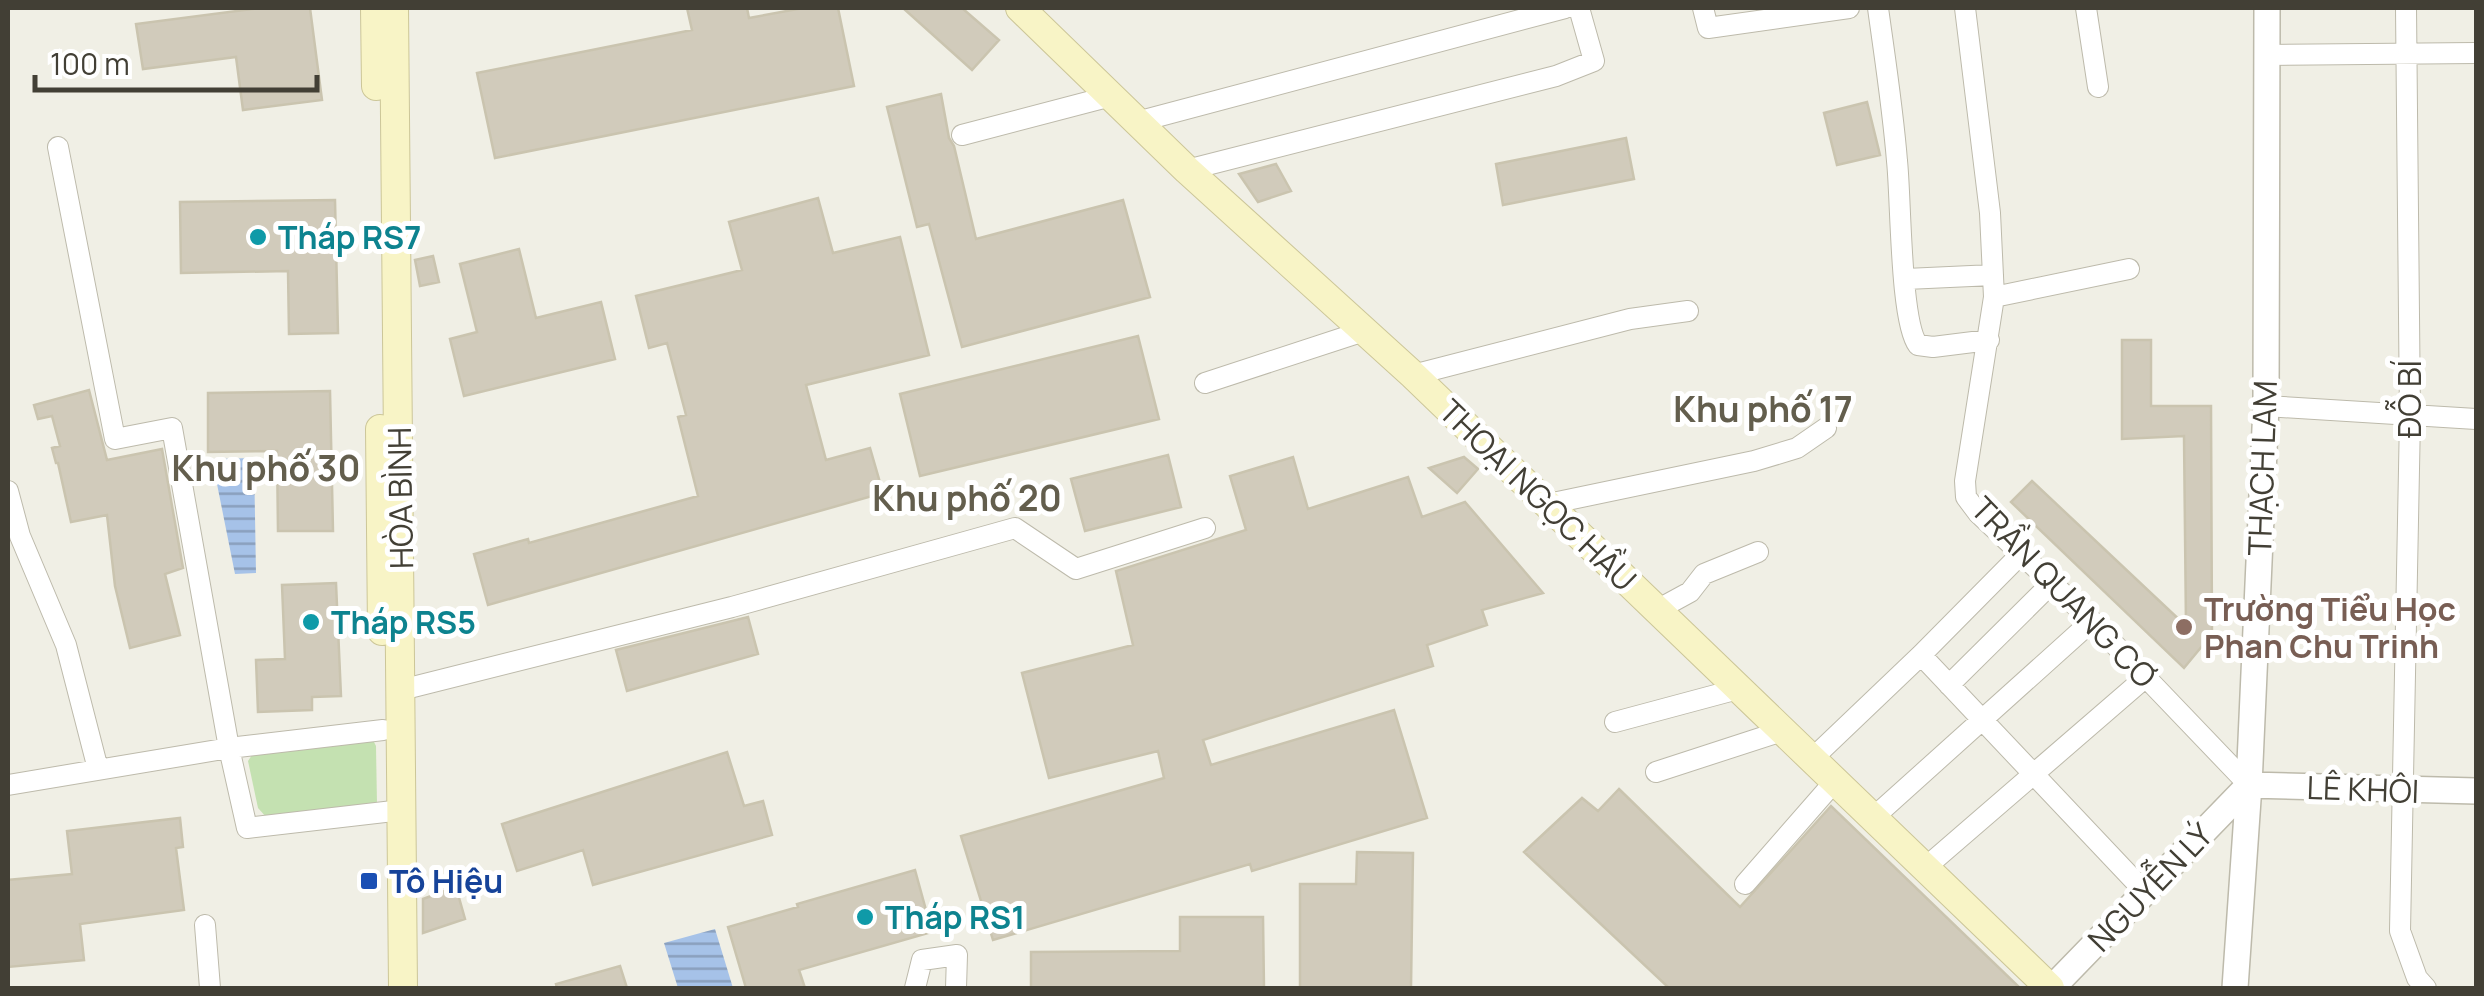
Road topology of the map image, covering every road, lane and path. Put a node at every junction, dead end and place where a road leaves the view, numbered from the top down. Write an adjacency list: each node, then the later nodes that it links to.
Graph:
1 (375, 8): 22 (main road, HÒA BÌNH)
2 (394, 8): 22 (main road, HÒA BÌNH)
3 (1020, 8): 17 (main road, THOẠI NGỌC HẦU)
4 (1564, 8): 18 (street)
5 (1579, 8): 21 (street)
6 (1849, 8): 12 (street)
7 (1878, 8): 25 (street)
8 (1965, 8): 24 (street, TRẦN QUANG CƠ)
9 (2086, 8): 16 (street)
10 (2266, 8): 15 (street, THẠCH LAM)
11 (2406, 8): 13 (street, ĐỖ BÍ)
12 (1706, 18)
13 (2407, 52): 14 (street); 15 (street); 33 (street, ĐỖ BÍ)
14 (2476, 53)
15 (2267, 55): 32 (street, THẠCH LAM)
16 (2098, 87)
17 (1111, 96): 18 (main road, THOẠI NGỌC HẦU); 19 (street)
18 (1137, 122): 21 (main road, THOẠI NGỌC HẦU)
19 (962, 135)
20 (58, 146): 53 (street)
21 (1186, 170): 28 (main road, THOẠI NGỌC HẦU)
22 (386, 186): 48 (main road, HÒA BÌNH); 51 (main road, HÒA BÌNH)
23 (2129, 269): 26 (street)
24 (1993, 274): 25 (street); 26 (street, TRẦN QUANG CƠ)
25 (1906, 279): 29 (street)
26 (1994, 297): 29 (street, TRẦN QUANG CƠ)
27 (1688, 311): 30 (street)
28 (1364, 331): 30 (main road, THOẠI NGỌC HẦU); 31 (street)
29 (1989, 340): 40 (street, TRẦN QUANG CƠ)
30 (1413, 375): 37 (main road, THOẠI NGỌC HẦU)
31 (1205, 383)
32 (2266, 406): 33 (street); 60 (street, THẠCH LAM)
33 (2410, 418): 34 (street); 61 (street, ĐỖ BÍ)
34 (2476, 419)
35 (1826, 428): 37 (street)
36 (8, 491): 55 (street)
37 (1548, 504): 42 (main road, THOẠI NGỌC HẦU)
38 (1204, 528): 48 (street)
39 (1758, 552): 42 (street)
40 (2022, 553): 41 (street, TRẦN QUANG CƠ); 44 (street)
41 (2053, 582): 43 (street, TRẦN QUANG CƠ); 46 (street)
42 (1657, 610): 47 (main road, THOẠI NGỌC HẦU)
43 (2092, 621): 45 (street, TRẦN QUANG CƠ); 49 (street)
44 (1921, 655): 46 (street); 54 (street)
45 (2147, 676): 57 (street); 60 (street, TRẦN QUANG CƠ)
46 (1949, 685): 49 (street)
47 (1738, 689): 50 (street); 52 (main road, THOẠI NGỌC HẦU)
48 (401, 690): 63 (main road, HÒA BÌNH)
49 (1982, 719): 57 (street); 64 (street)
50 (1615, 722)
51 (384, 730): 53 (street); 63 (main road, HÒA BÌNH)
52 (1782, 732): 54 (main road, THOẠI NGỌC HẦU); 56 (street)
53 (228, 748): 55 (street); 63 (street)
54 (1812, 759): 58 (main road, THOẠI NGỌC HẦU)
55 (98, 769): 59 (street)
56 (1656, 772)
57 (2034, 773): 65 (street); 67 (street)
58 (1835, 782): 64 (main road, THOẠI NGỌC HẦU); 66 (street)
59 (8, 785)
60 (2249, 786): 61 (street, LÊ KHÔI); 67 (street, NGUYỄN LÝ); 75 (street, THẠCH LAM)
61 (2404, 791): 62 (street, LÊ KHÔI); 76 (street, ĐỖ BÍ)
62 (2476, 792)
63 (393, 811): 70 (main road, HÒA BÌNH); 71 (main road, HÒA BÌNH)
64 (1874, 818): 65 (main road, THOẠI NGỌC HẦU)
65 (1926, 867): 74 (main road, THOẠI NGỌC HẦU)
66 (1745, 884)
67 (2146, 892): 74 (street, NGUYỄN LÝ)
68 (205, 925): 69 (street)
69 (210, 988)
70 (385, 988)
71 (404, 988)
72 (914, 988): 73 (street)
73 (956, 988)
74 (2051, 988)
75 (2235, 988)
76 (2426, 988)

